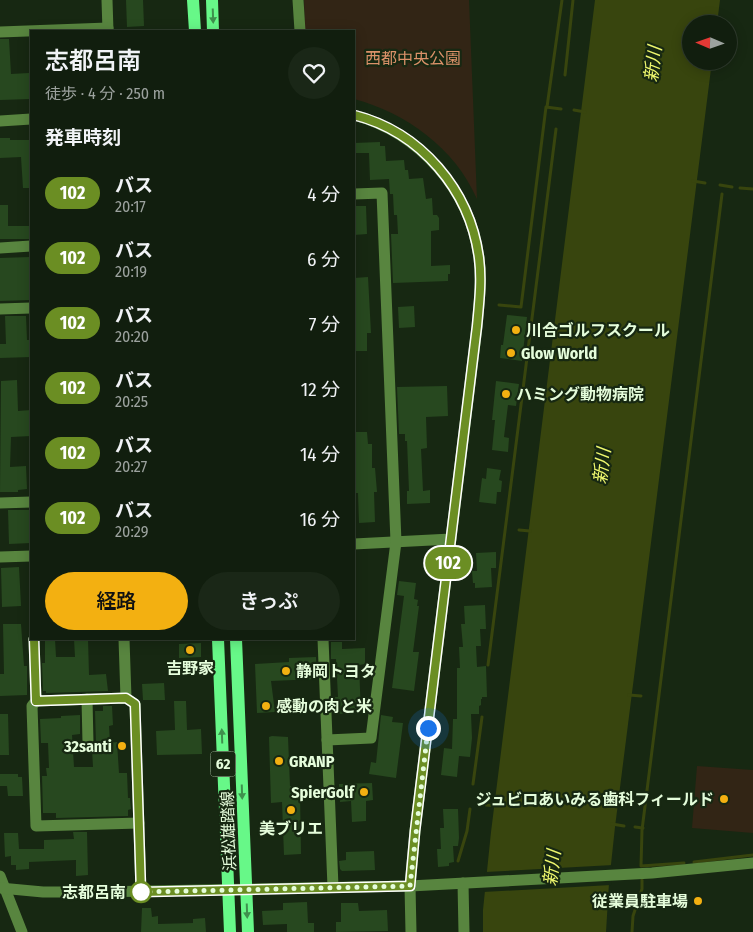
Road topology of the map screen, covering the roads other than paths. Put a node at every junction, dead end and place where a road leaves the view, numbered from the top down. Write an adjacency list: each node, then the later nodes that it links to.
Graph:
1 (106, 0): 5 (street)
2 (194, 0): 6 (main road)
3 (212, 0): 7 (main road, one-way to 7)
4 (298, 0): 8 (street)
5 (108, 30)
6 (195, 30)
7 (213, 30)
8 (300, 30)
9 (30, 31): 10 (street)
10 (0, 32)
11 (355, 115): 21 (street)
12 (30, 120): 13 (street)
13 (0, 121)
14 (355, 194): 22 (street)
15 (30, 246): 16 (street)
16 (0, 248)
17 (30, 308): 18 (street)
18 (0, 309)
19 (30, 502): 20 (street)
20 (0, 503)
21 (451, 539): 22 (street); 40 (street)
22 (396, 542): 23 (street); 34 (street)
23 (355, 544)
24 (30, 556): 25 (street)
25 (0, 557)
26 (34, 640): 33 (street)
27 (124, 640): 31 (street)
28 (218, 640): 44 (main road, 浜松雄踏線 / 62, one-way to 28)
29 (236, 640): 43 (main road, 浜松雄踏線 / 62, one-way to 43)
30 (323, 640): 34 (street)
31 (126, 698): 32 (street); 36 (street)
32 (87, 699): 33 (street); 35 (street)
33 (36, 701): 36 (street)
34 (327, 740): 41 (street)
35 (88, 743)
36 (139, 823): 45 (street)
37 (753, 863): 39 (street)
38 (0, 876): 42 (street)
39 (469, 882): 40 (street); 50 (street)
40 (410, 886): 41 (street); 49 (street)
41 (332, 887): 43 (street)
42 (2, 889): 45 (street); 46 (street)
43 (246, 889): 44 (street); 48 (main road, 浜松雄踏線 / 62, one-way to 48)
44 (228, 890): 45 (street); 47 (main road, 浜松雄踏線 / 62)
45 (141, 892)
46 (22, 932)
47 (230, 932)
48 (248, 932)
49 (411, 932)
50 (464, 932)

